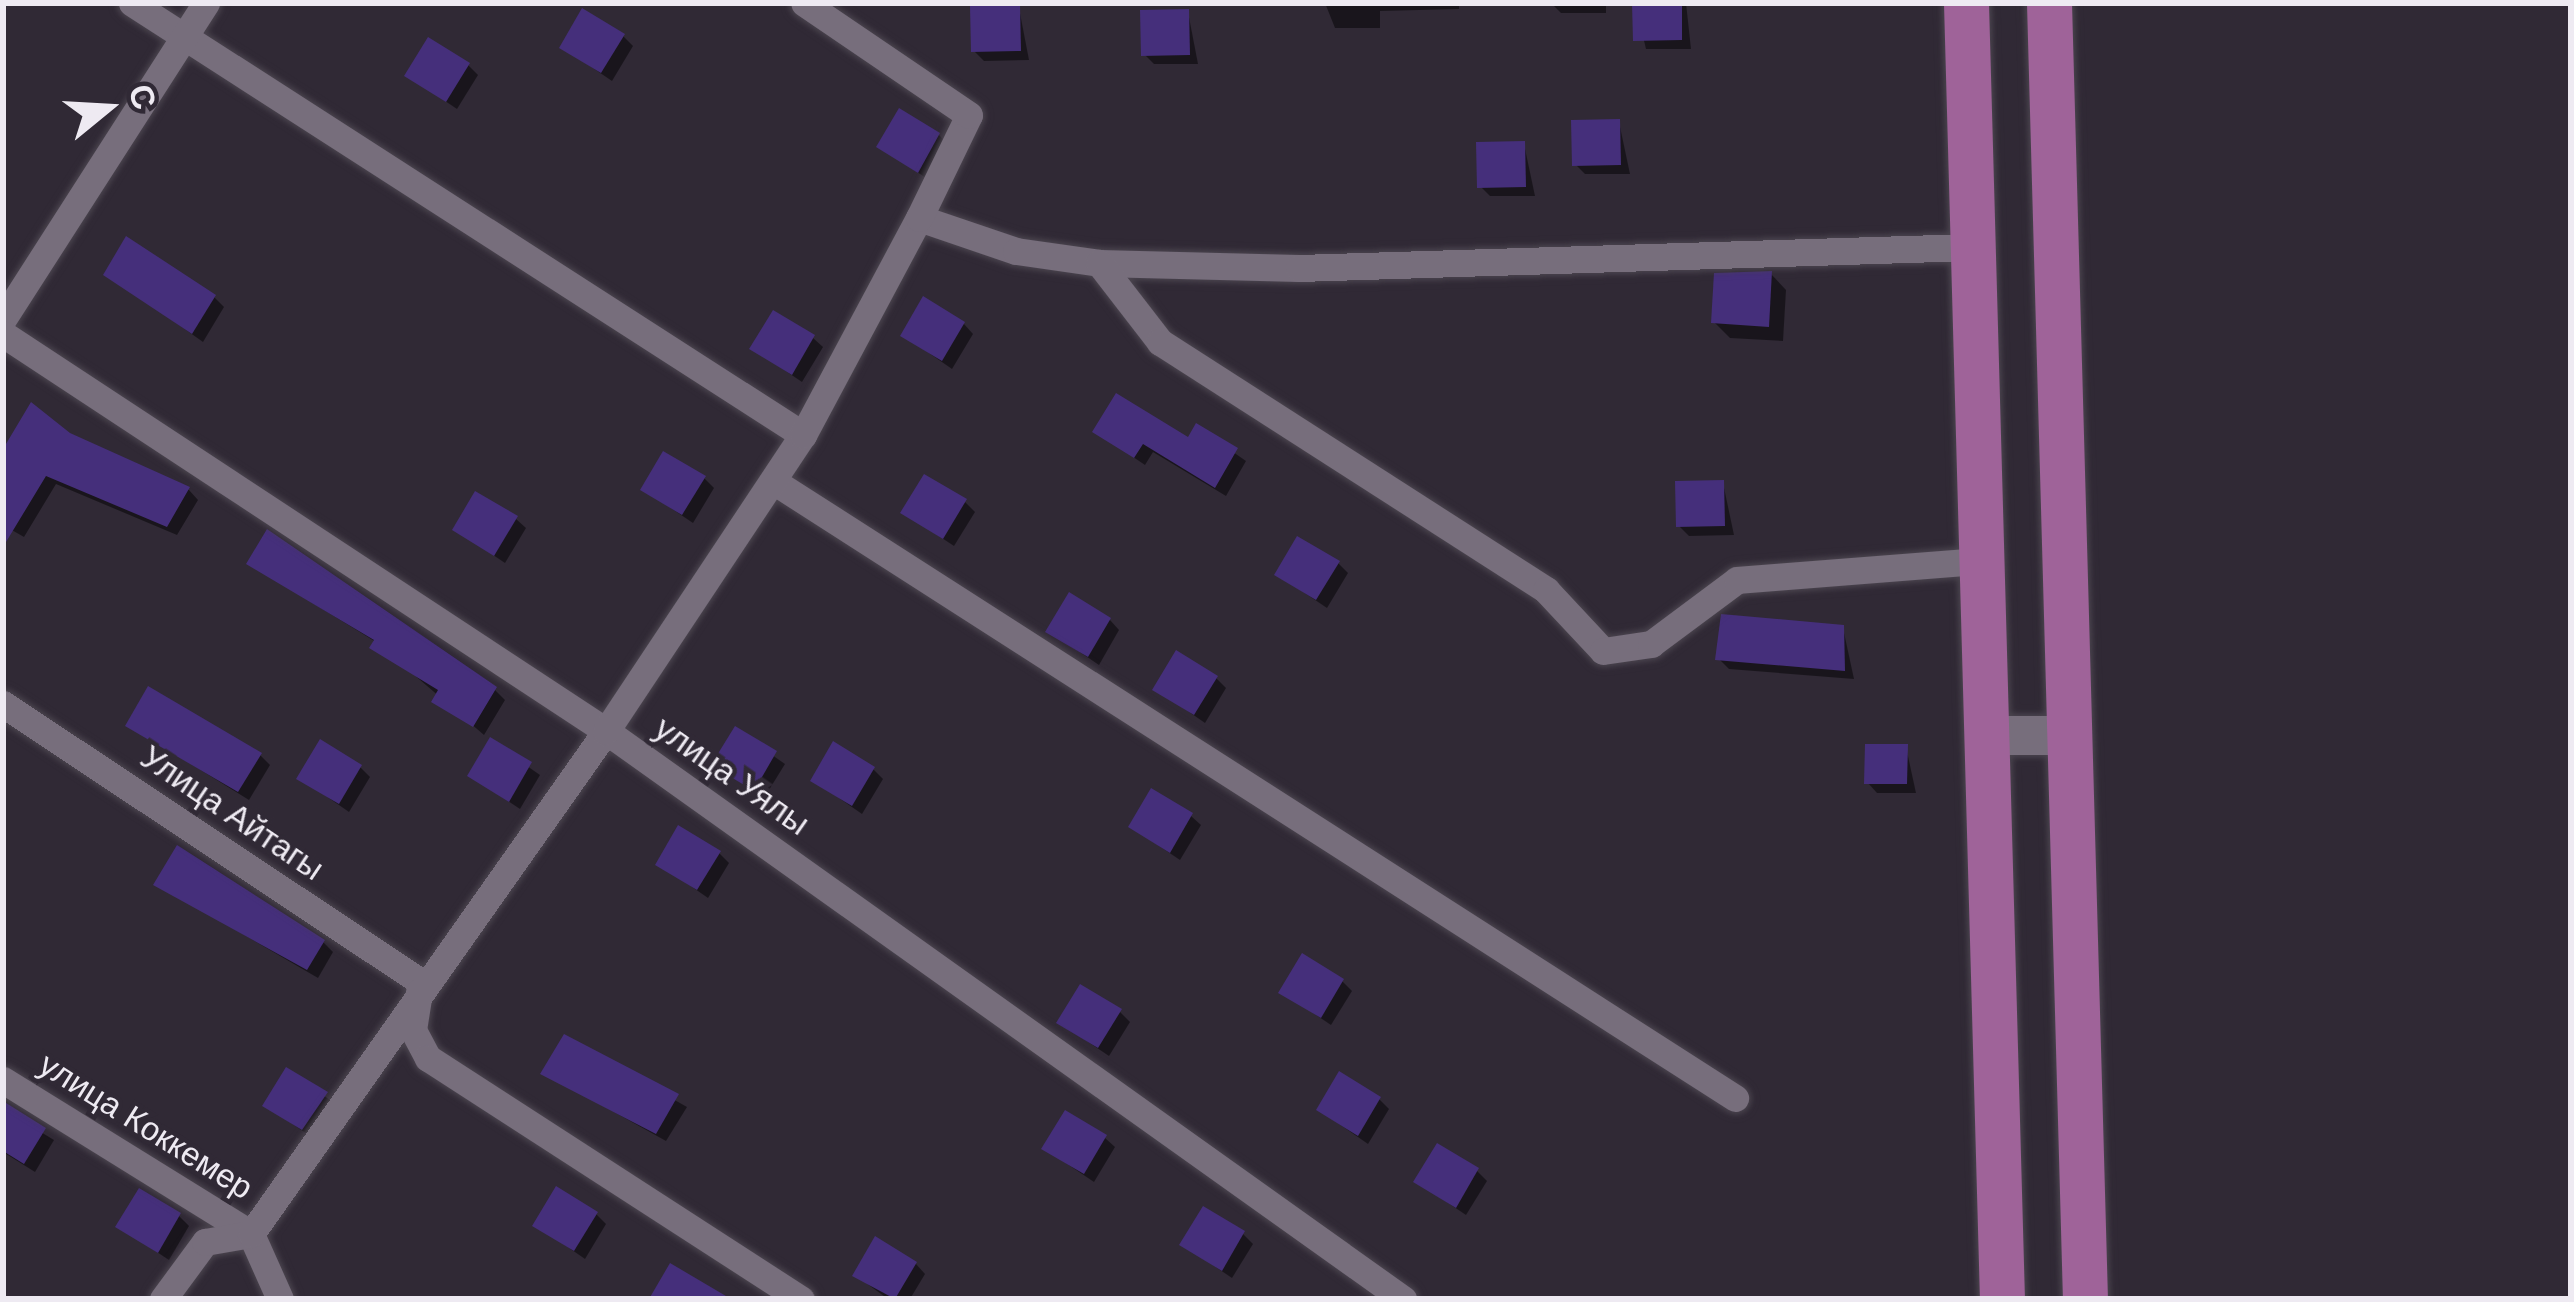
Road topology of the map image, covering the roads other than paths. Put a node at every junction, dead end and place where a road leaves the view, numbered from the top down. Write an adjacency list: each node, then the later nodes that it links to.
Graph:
1 (132, 3): 6 (street)
2 (206, 3): 6 (street)
3 (804, 3): 7 (street)
4 (1966, 3): 8 (main road)
5 (2049, 3): 18 (main road)
6 (184, 37): 10 (street); 12 (street)
7 (919, 218): 9 (street); 12 (street)
8 (1970, 247): 9 (street); 14 (main road)
9 (1099, 262): 14 (street)
10 (3, 319)
11 (3, 334): 16 (street, улица Уялы)
12 (802, 435): 13 (street)
13 (773, 481): 16 (street); 21 (street)
14 (1979, 562): 17 (main road)
15 (3, 704): 19 (street, Улица Айтагы)
16 (606, 731): 19 (street); 26 (street, улица Уялы)
17 (1987, 735): 18 (main road); 27 (main road)
18 (2070, 735): 28 (main road)
19 (421, 982): 22 (street); 25 (street)
20 (3, 1080): 22 (street, улица Коккемер)
21 (1735, 1098)
22 (251, 1234): 23 (street); 24 (street, улица Коккемер)
23 (163, 1299)
24 (280, 1299)
25 (801, 1299)
26 (1403, 1299)
27 (2002, 1299)
28 (2085, 1299)

